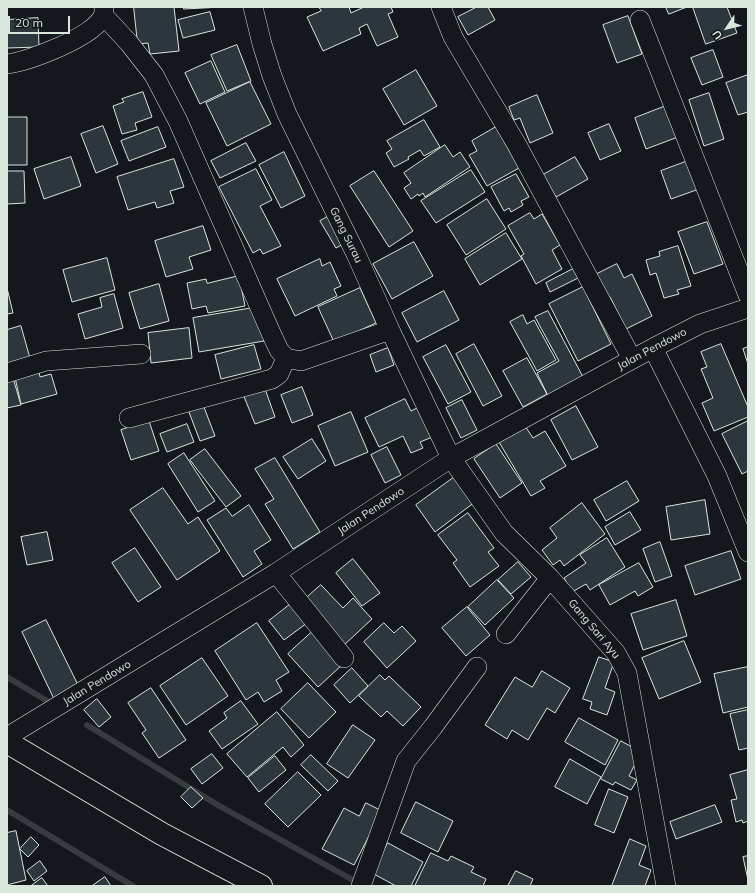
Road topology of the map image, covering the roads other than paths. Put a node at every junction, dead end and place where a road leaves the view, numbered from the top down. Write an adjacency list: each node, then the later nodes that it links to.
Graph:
1 (253, 7): 8 (street, Gang Surau)
2 (441, 7): 12 (street)
3 (104, 11): 5 (street); 11 (street)
4 (640, 20): 6 (street)
5 (7, 64)
6 (748, 295)
7 (748, 308): 9 (street, Jalan Pendowo)
8 (390, 330): 11 (street); 15 (street, Gang Surau)
9 (653, 348): 12 (street, Jalan Pendowo); 16 (street)
10 (141, 354): 13 (street)
11 (286, 358): 14 (street)
12 (632, 359): 15 (street, Jalan Pendowo)
13 (7, 373)
14 (129, 418)
15 (451, 458): 17 (street, Jalan Pendowo); 18 (street, Gang Sari Ayu)
16 (748, 552)
17 (276, 573): 20 (street); 22 (street, Jalan Pendowo)
18 (550, 578): 19 (street); 26 (street, Gang Sari Ayu)
19 (506, 634)
20 (344, 658)
21 (477, 667): 25 (street)
22 (7, 737)
23 (7, 742): 24 (main road)
24 (261, 886)
25 (360, 886)
26 (666, 886)

